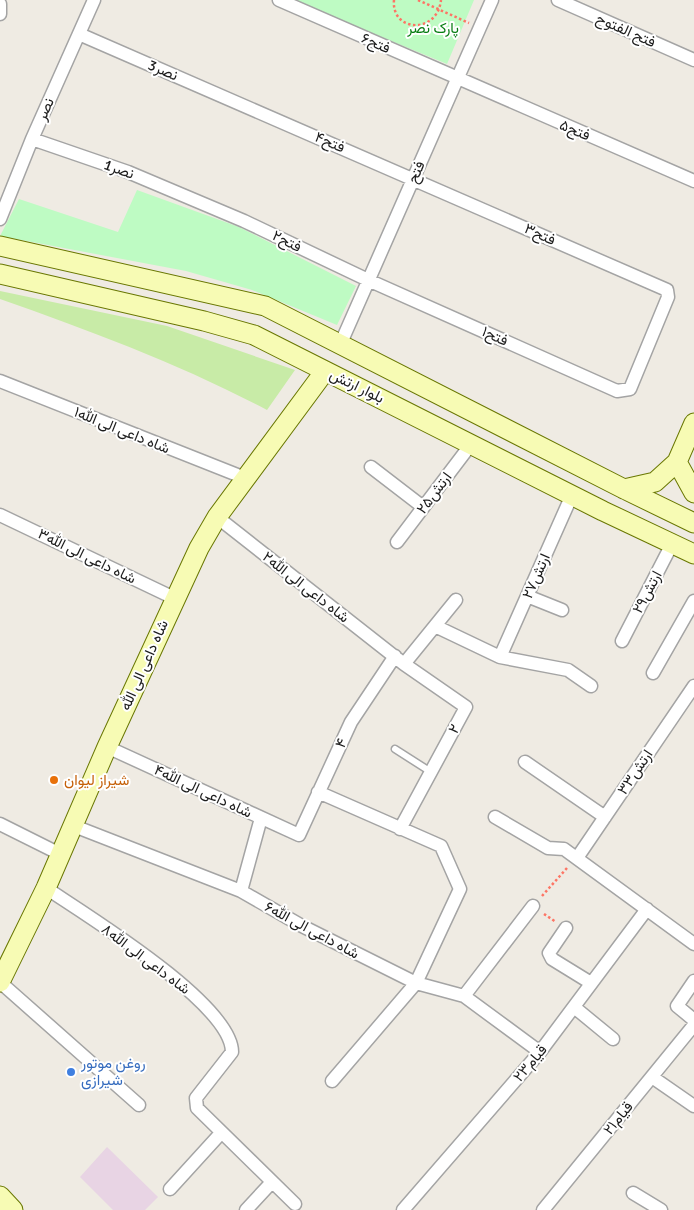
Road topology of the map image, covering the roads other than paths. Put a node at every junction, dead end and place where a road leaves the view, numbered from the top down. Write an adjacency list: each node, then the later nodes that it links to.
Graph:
1 (94, 0): 7 (street, نصر)
2 (279, 0): 9 (street, ۶فتح)
3 (492, 0): 9 (street, فتح)
4 (558, 0): 8 (street, فتح الفتوح)
5 (0, 4): 6 (street)
6 (0, 14)
7 (79, 34): 10 (street, 3نصر); 11 (street, نصر)
8 (694, 60)
9 (457, 79): 12 (street, فتح); 13 (street, ۵فتح)
10 (246, 106): 12 (street, فتح۴)
11 (32, 139): 14 (street, 1نصر); 15 (street, نصر)
12 (413, 178): 18 (street, فتح); 22 (street, ۳فتح)
13 (694, 181)
14 (205, 204): 18 (street, ۲فتح)
15 (0, 219)
16 (0, 246): 19 (main road, بلوار ارتش)
17 (0, 274): 20 (main road, بلوار ارتش)
18 (368, 280): 19 (street, فتح); 22 (street, ۱فتح)
19 (340, 345): 28 (main road, بلوار ارتش)
20 (325, 371): 24 (main road, بلوار ارتش); 27 (main road, شاه داعی الی الله)
21 (0, 381): 27 (street, شاه داعی الی الله۱)
22 (623, 390)
23 (694, 423): 25 (main road)
24 (472, 443): 30 (main road, بلوار ارتش); 31 (street, ارتش۲۵)
25 (686, 465): 28 (main road); 29 (main road)
26 (371, 467): 31 (street)
27 (245, 478): 33 (main road, شاه داعی الی الله)
28 (624, 490): 34 (main road, بلوار ارتش)
29 (694, 493)
30 (572, 495): 36 (main road, بلوار ارتش); 38 (street, ارتش۲۷)
31 (423, 507): 35 (street, ارتش۲۵)
32 (0, 515): 39 (street, شاه داعی الی الله۳)
33 (217, 517): 39 (main road, شاه داعی الی الله); 46 (street, شاه داعی الی الله۲)
34 (694, 523)
35 (397, 542)
36 (672, 544): 37 (main road, بلوار ارتش); 44 (street, ارتش۲۹)
37 (694, 554)
38 (527, 596): 42 (street); 45 (street, ارتش۲۷)
39 (174, 598): 50 (main road, شاه داعی الی الله)
40 (456, 600): 43 (street, ۴)
41 (694, 601): 47 (street)
42 (562, 610)
43 (435, 626): 45 (street); 46 (street, ۴)
44 (622, 641)
45 (500, 657): 48 (street)
46 (399, 660): 53 (street, ۲); 54 (street, ۴)
47 (653, 673)
48 (591, 686)
49 (694, 686): 56 (street, ارتش۳۳)
50 (107, 747): 57 (street, شاه داعی الی الله۴); 59 (main road, شاه داعی الی الله)
51 (394, 749): 53 (lane)
52 (525, 762): 56 (street)
53 (431, 772): 60 (street, ۲)
54 (318, 792): 60 (street); 61 (street, ۴)
55 (495, 817): 63 (street)
56 (605, 817): 63 (street, ارتش۳۳)
57 (261, 818): 61 (street, شاه داعی الی الله۴); 65 (street)
58 (0, 824): 62 (street)
59 (74, 826): 62 (main road, شاه داعی الی الله); 65 (street, شاه داعی الی الله۶)
60 (400, 829): 72 (street)
61 (299, 835)
62 (60, 854): 64 (main road, شاه داعی الی الله)
63 (577, 858): 67 (street)
64 (46, 888): 71 (main road, شاه داعی الی الله); 84 (street, شاه داعی الی الله۸)
65 (241, 891): 72 (street, شاه داعی الی الله۶)
66 (532, 906): 74 (street)
67 (647, 909): 69 (street); 73 (street, قیام۲۳)
68 (566, 928): 73 (street)
69 (694, 944)
70 (694, 981): 76 (street)
71 (0, 982): 82 (street)
72 (416, 983): 74 (street, شاه داعی الی الله۶); 81 (street)
73 (591, 983): 75 (street, قیام۲۳)
74 (464, 996): 79 (street, شاه داعی الی الله۶)
75 (574, 1007): 78 (street); 79 (street, قیام۲۳)
76 (694, 1020)
77 (694, 1025): 80 (street, قیام۲۱)
78 (613, 1039)
79 (540, 1052): 92 (street, قیام۲۳)
80 (652, 1077): 83 (street); 93 (street, قیام۲۱)
81 (332, 1081)
82 (139, 1105)
83 (694, 1106)
84 (221, 1133): 85 (street); 86 (street)
85 (272, 1182): 89 (street); 91 (street)
86 (170, 1189)
87 (633, 1193): 94 (street)
88 (0, 1196): 90 (main road)
89 (294, 1204)
90 (12, 1210)
91 (246, 1210)
92 (403, 1210)
93 (542, 1210)
94 (661, 1210)

